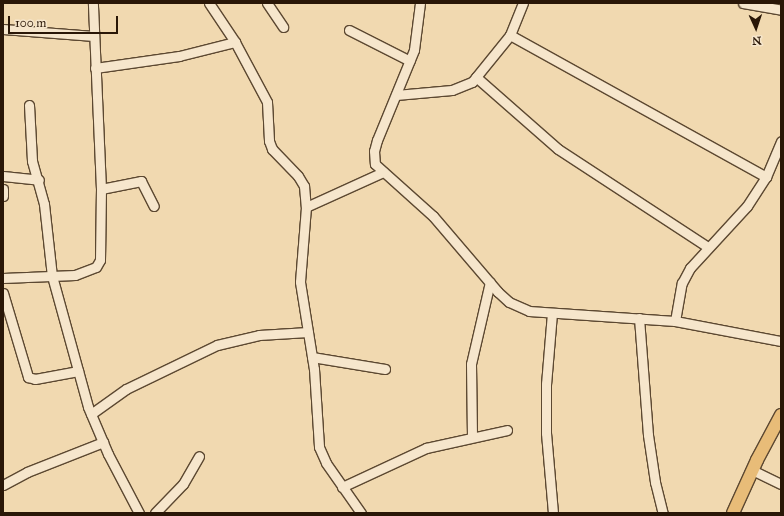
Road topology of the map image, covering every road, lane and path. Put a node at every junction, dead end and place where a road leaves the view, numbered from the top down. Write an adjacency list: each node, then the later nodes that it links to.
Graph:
1 (93, 3): 12 (street)
2 (267, 3): 8 (street)
3 (420, 3): 14 (street)
4 (524, 3): 11 (street)
5 (743, 3): 7 (street)
6 (213, 4): 13 (street)
7 (781, 10)
8 (283, 27)
9 (3, 29): 12 (street)
10 (349, 30): 14 (street)
11 (510, 34): 16 (street); 22 (street)
12 (94, 36): 15 (street)
13 (235, 42): 15 (street); 28 (street)
14 (410, 61): 17 (street)
15 (95, 68): 25 (street)
16 (476, 77): 17 (street); 29 (street)
17 (396, 95): 20 (street)
18 (29, 105): 23 (street)
19 (781, 142): 22 (street)
20 (383, 172): 28 (street); 32 (street)
21 (3, 176): 23 (street)
22 (766, 177): 29 (street)
23 (39, 180): 30 (street)
24 (3, 189): 26 (street)
25 (101, 189): 27 (street); 30 (street)
26 (3, 196)
27 (154, 206)
28 (306, 207): 37 (street)
29 (708, 247): 36 (street)
30 (52, 276): 31 (street); 41 (street)
31 (3, 278)
32 (490, 282): 34 (street); 45 (street)
33 (3, 293): 41 (street)
34 (552, 313): 35 (street); 55 (street)
35 (639, 318): 36 (street); 56 (street)
36 (674, 321): 38 (street)
37 (308, 332): 39 (street); 42 (street)
38 (781, 341)
39 (312, 357): 40 (street); 51 (street)
40 (385, 368)
41 (78, 371): 42 (street)
42 (91, 414): 46 (street)
43 (781, 415): 48 (main road)
44 (507, 430): 45 (street)
45 (472, 436): 51 (street)
46 (103, 442): 50 (street); 52 (street)
47 (199, 456): 53 (street)
48 (752, 470): 49 (street); 57 (main road)
49 (781, 484)
50 (3, 485)
51 (342, 487): 54 (street)
52 (139, 513)
53 (155, 513)
54 (362, 513)
55 (553, 513)
56 (663, 513)
57 (733, 513)

